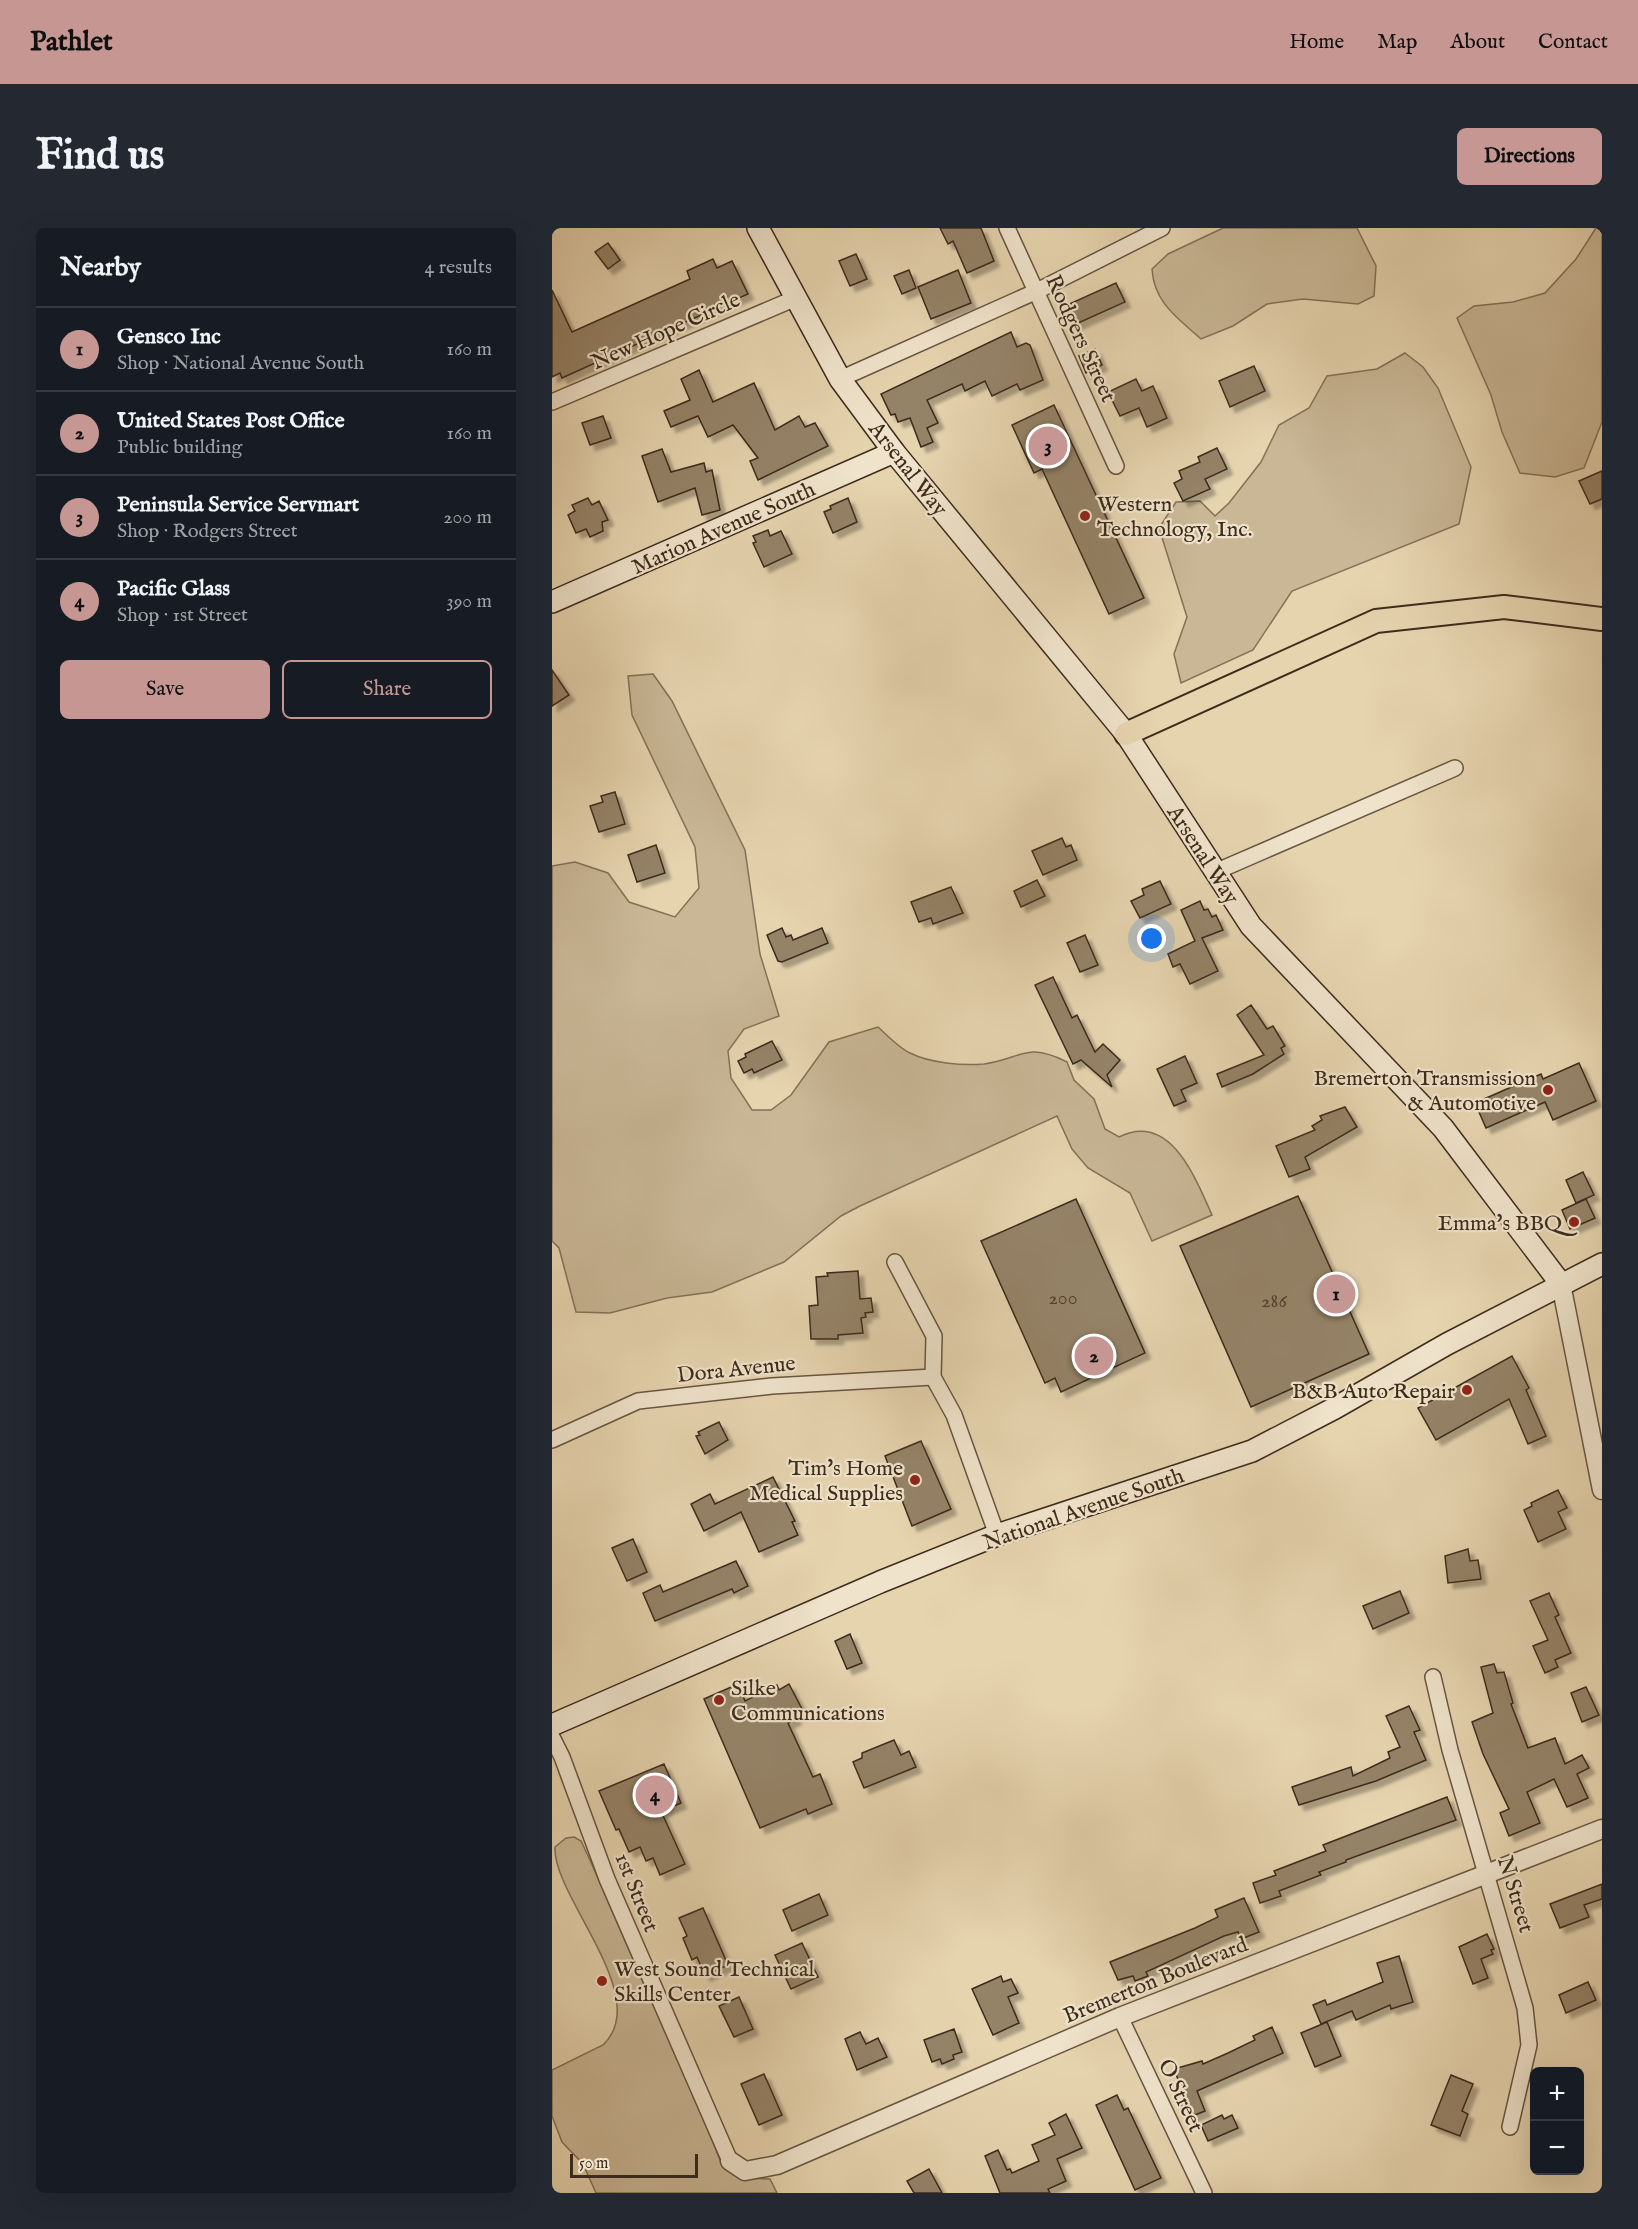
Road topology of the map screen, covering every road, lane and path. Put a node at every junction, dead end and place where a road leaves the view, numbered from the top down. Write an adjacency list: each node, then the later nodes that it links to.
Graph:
1 (758, 228): 5 (main road, Arsenal Way)
2 (1007, 228): 4 (street, Rodgers Street)
3 (1162, 228): 4 (street)
4 (1037, 291): 6 (street); 9 (street, Rodgers Street)
5 (796, 298): 6 (main road, Arsenal Way); 7 (street, New Hope Circle)
6 (840, 379): 8 (main road, Arsenal Way)
7 (552, 402)
8 (894, 452): 10 (main road, Marion Avenue South); 12 (main road, Arsenal Way)
9 (1116, 466)
10 (552, 602)
11 (1602, 619): 12 (main road)
12 (1126, 734): 14 (main road, Arsenal Way)
13 (1455, 768): 14 (street)
14 (1215, 872): 17 (main road, Arsenal Way)
15 (895, 1262): 18 (street)
16 (1602, 1264): 17 (main road, National Avenue South)
17 (1561, 1284): 20 (street, Arsenal Way); 21 (main road, National Avenue South)
18 (933, 1377): 19 (street, Dora Avenue); 21 (street)
19 (552, 1440)
20 (1602, 1490)
21 (997, 1535): 23 (main road, National Avenue South)
22 (1433, 1677): 26 (street, N Street)
23 (552, 1725)
24 (552, 1737): 29 (street, 1st Street)
25 (1602, 1829): 26 (street, Bremerton Boulevard)
26 (1488, 1874): 27 (street, Bremerton Boulevard); 28 (street, N Street)
27 (1120, 2017): 29 (street, Bremerton Boulevard); 30 (street, O Street)
28 (1510, 2127)
29 (730, 2161)
30 (1204, 2193)

